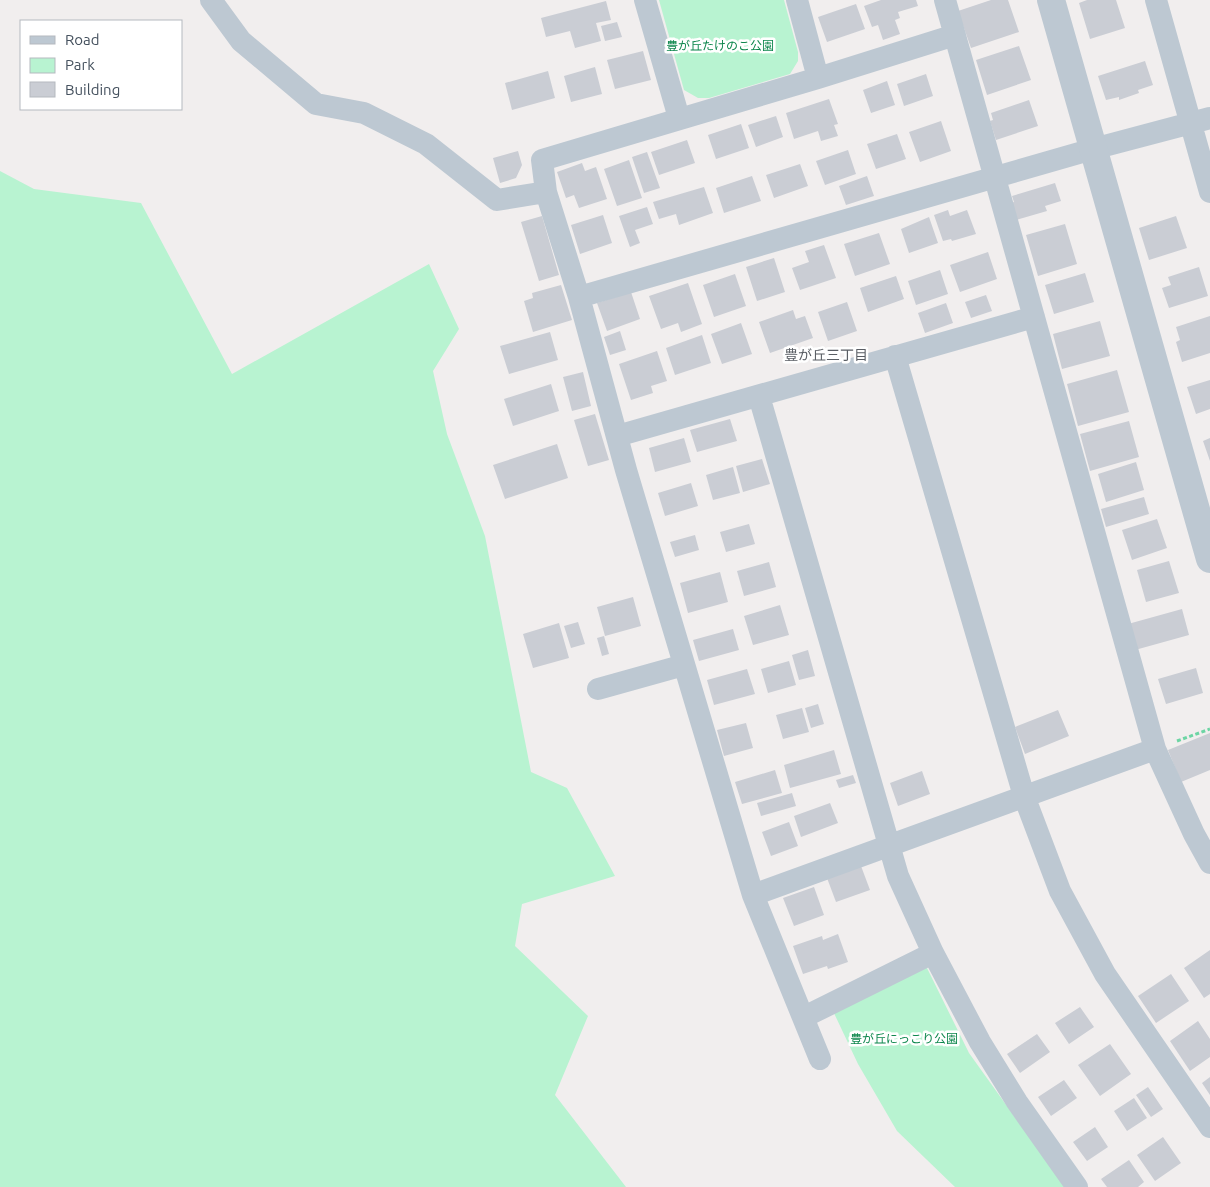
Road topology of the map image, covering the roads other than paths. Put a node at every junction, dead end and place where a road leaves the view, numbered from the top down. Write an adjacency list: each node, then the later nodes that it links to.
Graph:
1 (211, 0): 13 (street)
2 (645, 0): 9 (street)
3 (797, 0): 8 (street)
4 (944, 0): 7 (street)
5 (1051, 0): 11 (street)
6 (1156, 0): 10 (street)
7 (954, 35): 8 (street); 12 (street)
8 (818, 78): 9 (street)
9 (679, 118): 13 (street)
10 (1200, 121): 11 (street); 14 (street)
11 (1093, 149): 12 (street); 20 (street)
12 (995, 178): 15 (street); 16 (street)
13 (546, 192): 15 (street)
14 (1210, 192)
15 (579, 296): 19 (street)
16 (1034, 317): 17 (street); 23 (street)
17 (895, 356): 18 (street); 24 (street)
18 (759, 396): 19 (street); 25 (street)
19 (617, 436): 21 (street)
20 (1210, 559)
21 (684, 664): 22 (street); 27 (street)
22 (598, 689)
23 (1155, 749): 24 (street); 26 (street)
24 (1024, 796): 25 (street); 31 (street)
25 (890, 844): 27 (street); 28 (street)
26 (1210, 863)
27 (752, 895): 29 (street)
28 (933, 953): 29 (street); 32 (street)
29 (804, 1017): 30 (street)
30 (820, 1059)
31 (1210, 1127)
32 (1077, 1187)

